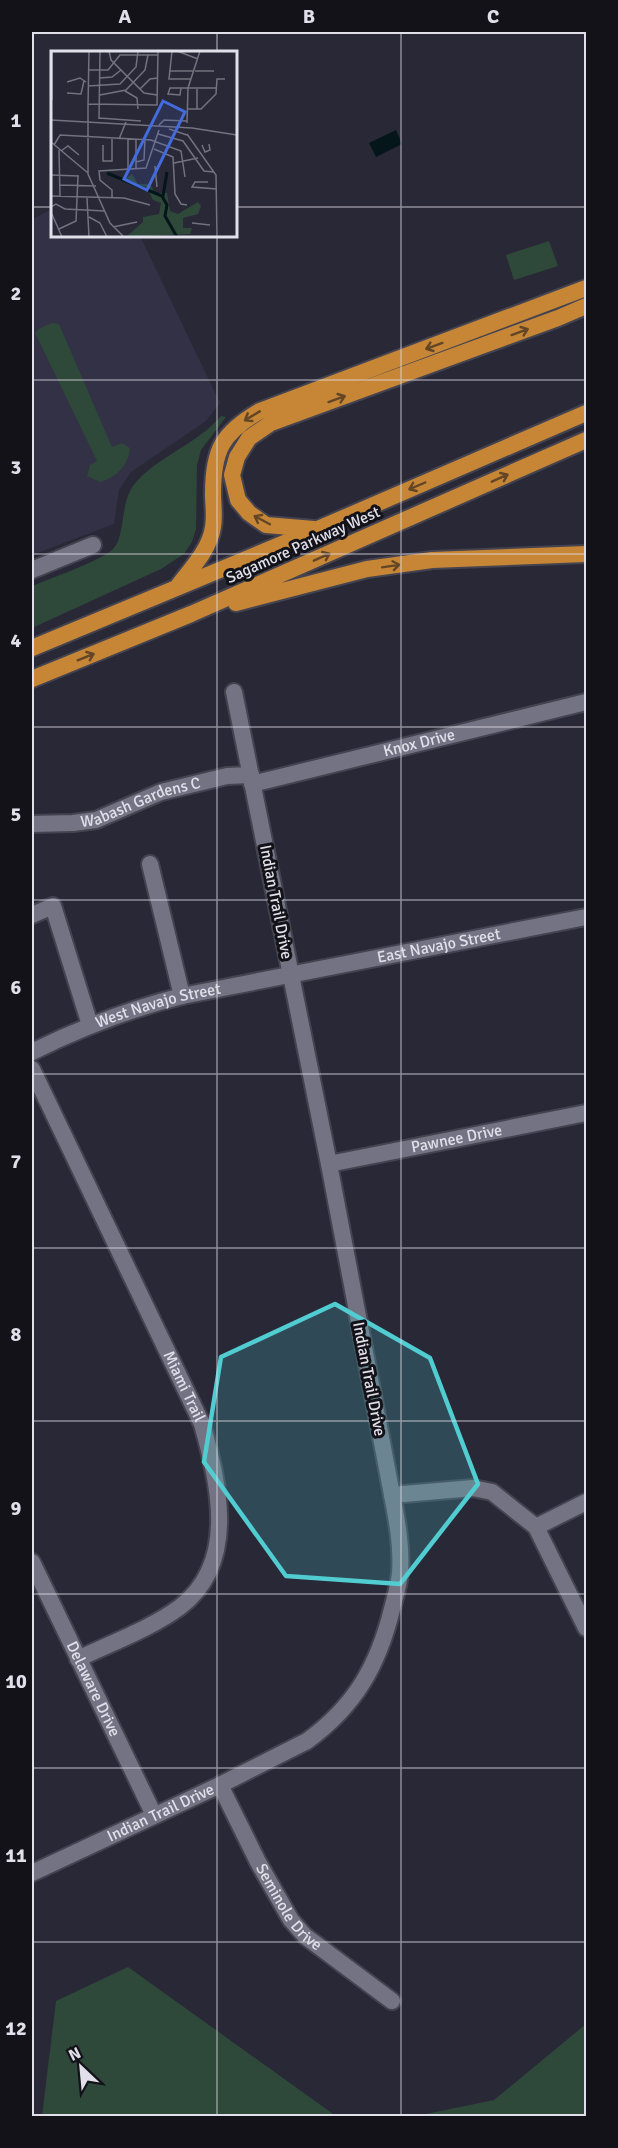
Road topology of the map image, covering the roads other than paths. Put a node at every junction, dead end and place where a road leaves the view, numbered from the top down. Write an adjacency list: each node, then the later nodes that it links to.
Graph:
1 (586, 288): 9 (highway, one-way to 9)
2 (586, 306): 5 (highway, one-way to 2)
3 (586, 413): 5 (highway, Sagamore Parkway West, one-way to 5)
4 (586, 440): 10 (highway, Sagamore Parkway West, one-way to 4)
5 (318, 529): 9 (highway, Sagamore Parkway West)
6 (93, 545): 8 (street)
7 (586, 554): 10 (highway, one-way to 7)
8 (32, 570)
9 (178, 587): 11 (highway, Sagamore Parkway West)
10 (191, 614): 12 (highway, Sagamore Parkway West, one-way to 10)
11 (32, 648)
12 (32, 679)
13 (234, 692): 15 (street, Indian Trail Drive)
14 (586, 702): 15 (street, Knox Drive)
15 (251, 780): 16 (street, Wabash Gardens C); 20 (street, Indian Trail Drive)
16 (32, 824)
17 (150, 864): 21 (street)
18 (32, 915): 22 (street)
19 (586, 917): 20 (street, East Navajo Street)
20 (290, 975): 21 (street, West Navajo Street); 26 (street, Indian Trail Drive)
21 (183, 996): 22 (street, West Navajo Street)
22 (90, 1025): 23 (street, West Navajo Street)
23 (32, 1052)
24 (32, 1069): 32 (street, Miami Trail)
25 (586, 1113): 26 (street, Pawnee Drive)
26 (329, 1164): 27 (street, Indian Trail Drive)
27 (393, 1495): 29 (street); 33 (street, Indian Trail Drive)
28 (586, 1503): 29 (street)
29 (536, 1527): 31 (street)
30 (32, 1562): 32 (street, Delaware Drive)
31 (586, 1628)
32 (78, 1659): 34 (street, Delaware Drive)
33 (220, 1785): 34 (street, Indian Trail Drive); 36 (street, Seminole Drive)
34 (154, 1815): 35 (street, Indian Trail Drive)
35 (32, 1873)
36 (392, 2001)

